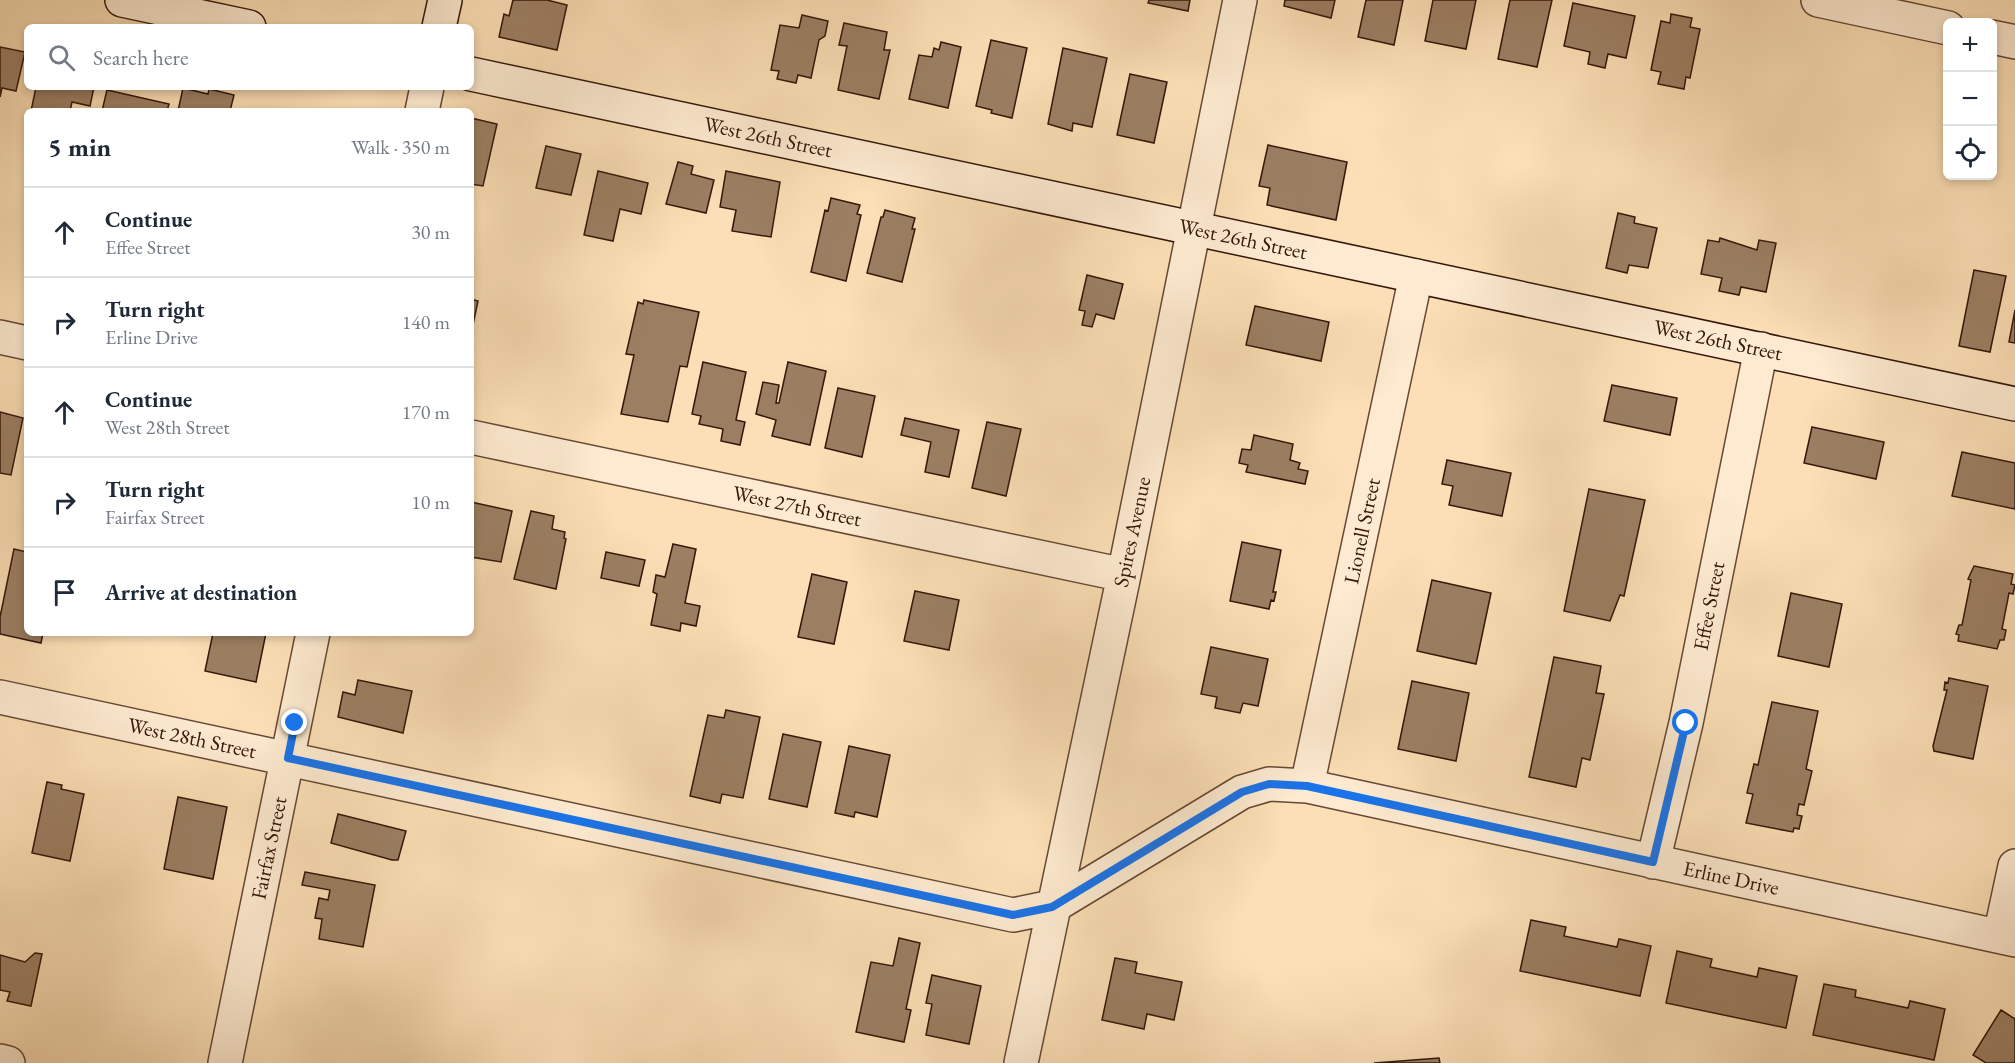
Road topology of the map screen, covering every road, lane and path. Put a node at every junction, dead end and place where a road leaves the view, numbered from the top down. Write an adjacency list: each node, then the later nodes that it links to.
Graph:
1 (122, 0): 5 (street)
2 (445, 0): 6 (street)
3 (1240, 0): 13 (street, Spires Avenue)
4 (1818, 0): 7 (street)
5 (235, 24)
6 (441, 24)
7 (1943, 27)
8 (1997, 39): 9 (street)
9 (2015, 42)
10 (474, 75): 13 (street, West 26th Street)
11 (426, 90): 12 (street)
12 (423, 108)
13 (1194, 229): 14 (street, West 26th Street); 20 (street, Spires Avenue)
14 (1416, 276): 17 (street, West 26th Street); 24 (street, Lionell Street)
15 (0, 337): 16 (street)
16 (24, 341)
17 (1761, 349): 18 (street, West 26th Street); 25 (street, Effee Street)
18 (2015, 404)
19 (474, 438): 20 (street, West 27th Street)
20 (1124, 575): 27 (street, Spires Avenue)
21 (312, 636): 23 (street, Fairfax Street)
22 (0, 697): 23 (street, West 28th Street)
23 (288, 758): 27 (street, West 28th Street); 31 (street, Fairfax Street)
24 (1307, 786): 25 (street, Erline Drive); 27 (street, Erline Drive)
25 (1653, 862): 28 (street, Erline Drive)
26 (2015, 866): 28 (street)
27 (1052, 907): 32 (street, Spires Avenue)
28 (2008, 938)
29 (0, 1061): 30 (street)
30 (8, 1063)
31 (225, 1063)
32 (1021, 1063)

